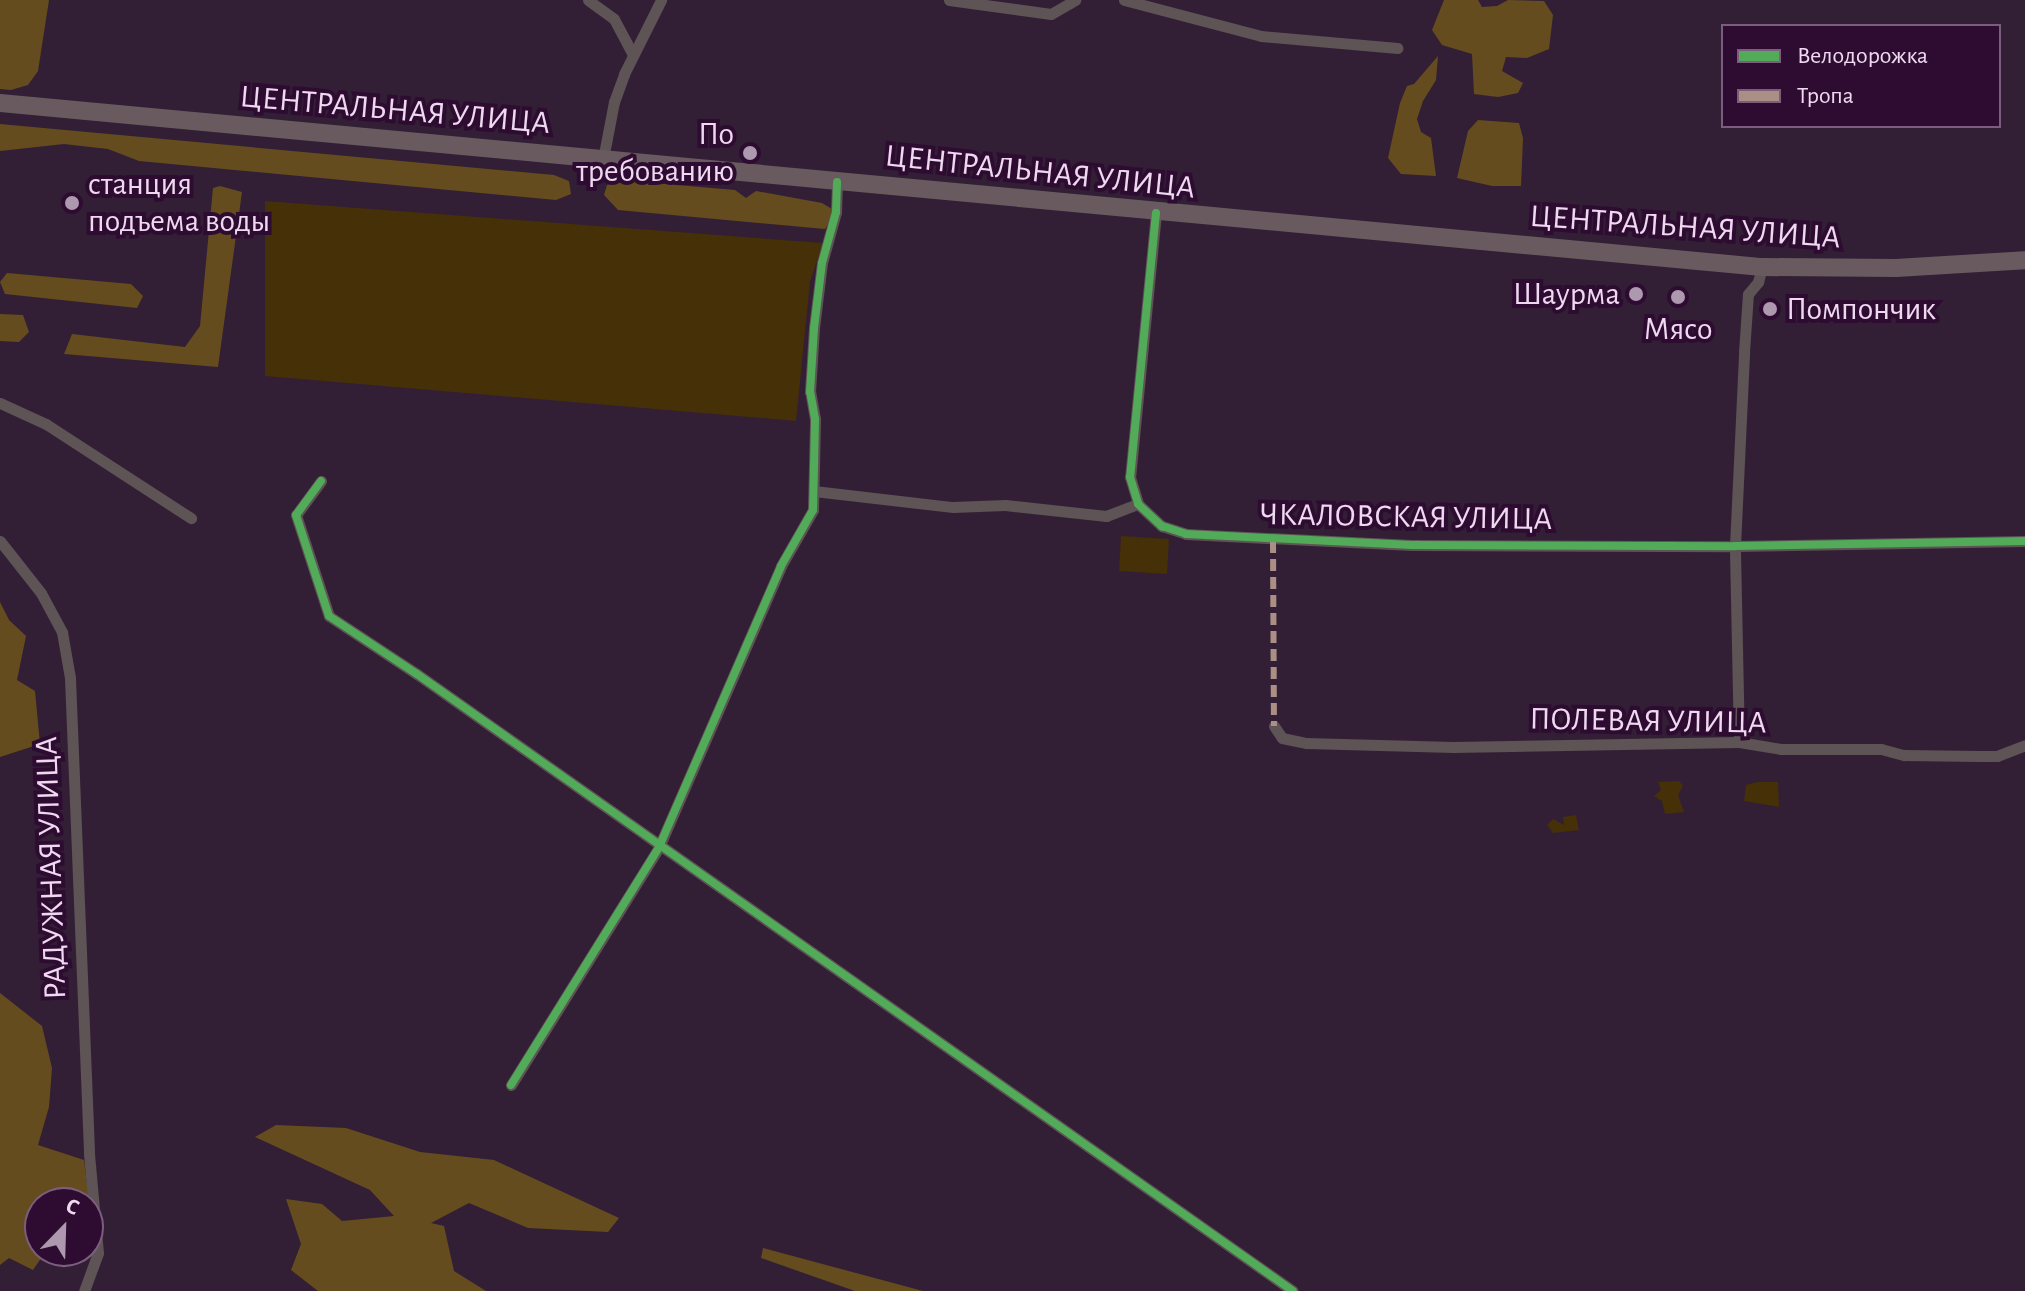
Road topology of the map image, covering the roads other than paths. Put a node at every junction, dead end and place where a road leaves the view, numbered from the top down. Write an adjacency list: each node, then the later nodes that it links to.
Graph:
1 (588, 0): 7 (street)
2 (660, 0): 7 (street)
3 (949, 0): 4 (street)
4 (1075, 0)
5 (1124, 0): 6 (street)
6 (1397, 48)
7 (633, 54): 9 (street)
8 (0, 103): 9 (main road, ЦЕНТРАЛЬНАЯ УЛИЦА)
9 (603, 159): 10 (main road, ЦЕНТРАЛЬНАЯ УЛИЦА)
10 (837, 182): 11 (main road, ЦЕНТРАЛЬНАЯ УЛИЦА); 16 (street)
11 (1156, 213): 13 (main road, ЦЕНТРАЛЬНАЯ УЛИЦА); 17 (street)
12 (2025, 260): 13 (main road, ЦЕНТРАЛЬНАЯ УЛИЦА)
13 (1762, 267): 21 (street)
14 (0, 403): 18 (street)
15 (321, 481): 25 (street)
16 (814, 491): 17 (street); 25 (street)
17 (1138, 504): 21 (street, ЧКАЛОВСКАЯ УЛИЦА)
18 (191, 518)
19 (0, 541): 27 (street, РАДУЖНАЯ УЛИЦА)
20 (2025, 541): 21 (street, ЧКАЛОВСКАЯ УЛИЦА)
21 (1735, 546): 23 (street)
22 (1274, 726): 23 (street, ПОЛЕВАЯ УЛИЦА)
23 (1739, 742): 24 (street, ПОЛЕВАЯ УЛИЦА)
24 (2025, 745)
25 (659, 847): 26 (street); 28 (street)
26 (511, 1085)
27 (84, 1291)
28 (1293, 1291)

